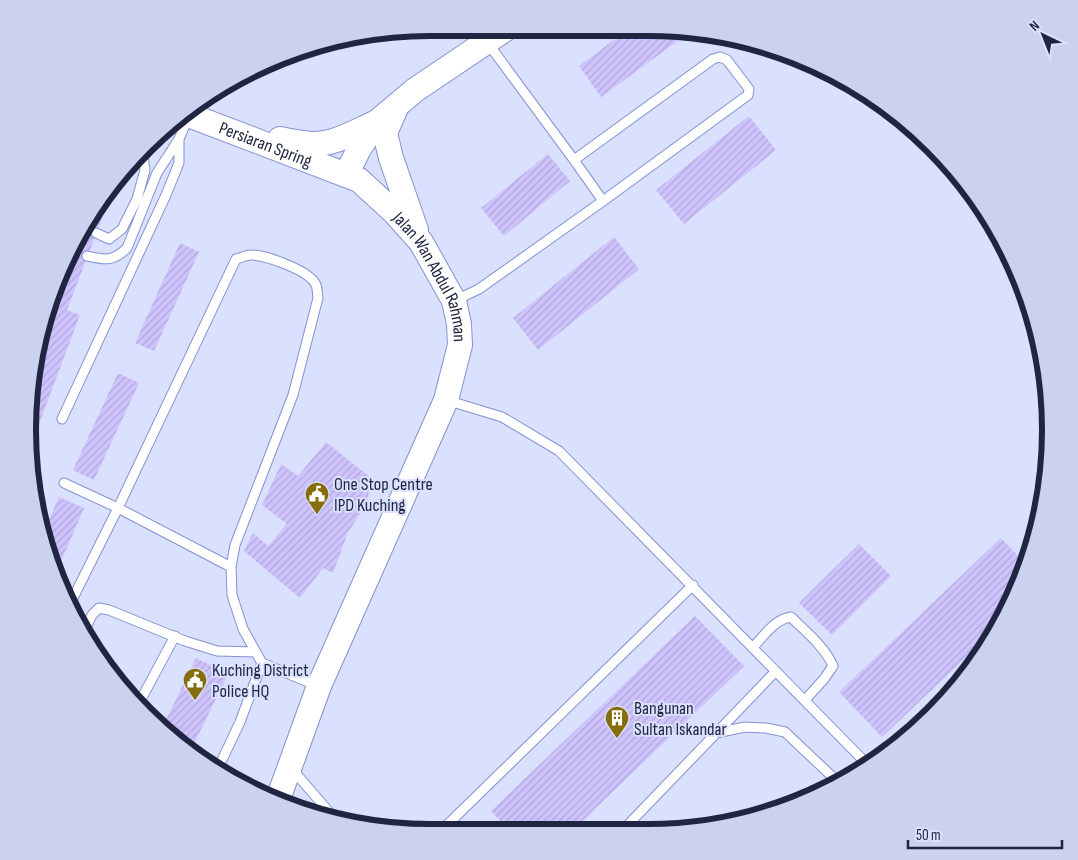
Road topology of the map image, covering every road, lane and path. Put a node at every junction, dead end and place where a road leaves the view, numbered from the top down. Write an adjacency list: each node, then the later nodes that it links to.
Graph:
1 (496, 36): 2 (street)
2 (487, 42): 3 (street); 9 (lane)
3 (398, 104): 6 (street); 14 (street)
4 (192, 116): 7 (street, Persiaran Spring)
5 (186, 121): 8 (lane)
6 (377, 122): 7 (street); 11 (street)
7 (246, 136): 11 (street, Persiaran Spring)
8 (180, 139): 15 (lane); 18 (lane)
9 (574, 160): 12 (lane); 12 (lane)
10 (143, 161): 13 (lane)
11 (346, 174): 14 (street, Jalan Wan Abdul Rahman)
12 (603, 201): 16 (lane)
13 (96, 233)
14 (421, 242): 16 (street, Jalan Wan Abdul Rahman)
15 (87, 256)
16 (454, 301): 17 (street, Jalan Wan Abdul Rahman)
17 (446, 400): 22 (lane); 30 (street, Jalan Wan Abdul Rahman)
18 (62, 419)
19 (64, 483): 20 (lane)
20 (118, 508): 21 (lane); 21 (lane); 23 (lane)
21 (231, 567): 27 (lane)
22 (693, 585): 26 (lane); 40 (lane)
23 (74, 597)
24 (88, 624): 25 (lane)
25 (175, 636): 27 (lane); 31 (lane)
26 (753, 647): 29 (lane); 32 (lane)
27 (256, 652): 28 (lane)
28 (262, 663): 30 (lane); 35 (lane)
29 (776, 671): 32 (lane); 33 (lane)
30 (319, 686): 36 (street, Jalan Wan Abdul Rahman)
31 (142, 698)
32 (804, 700): 34 (lane)
33 (715, 733): 37 (lane); 41 (lane)
34 (863, 760)
35 (220, 763)
36 (290, 767): 38 (street, Jalan Wan Abdul Rahman); 39 (lane)
37 (833, 777)
38 (280, 794)
39 (327, 810)
40 (448, 824)
41 (628, 824)

